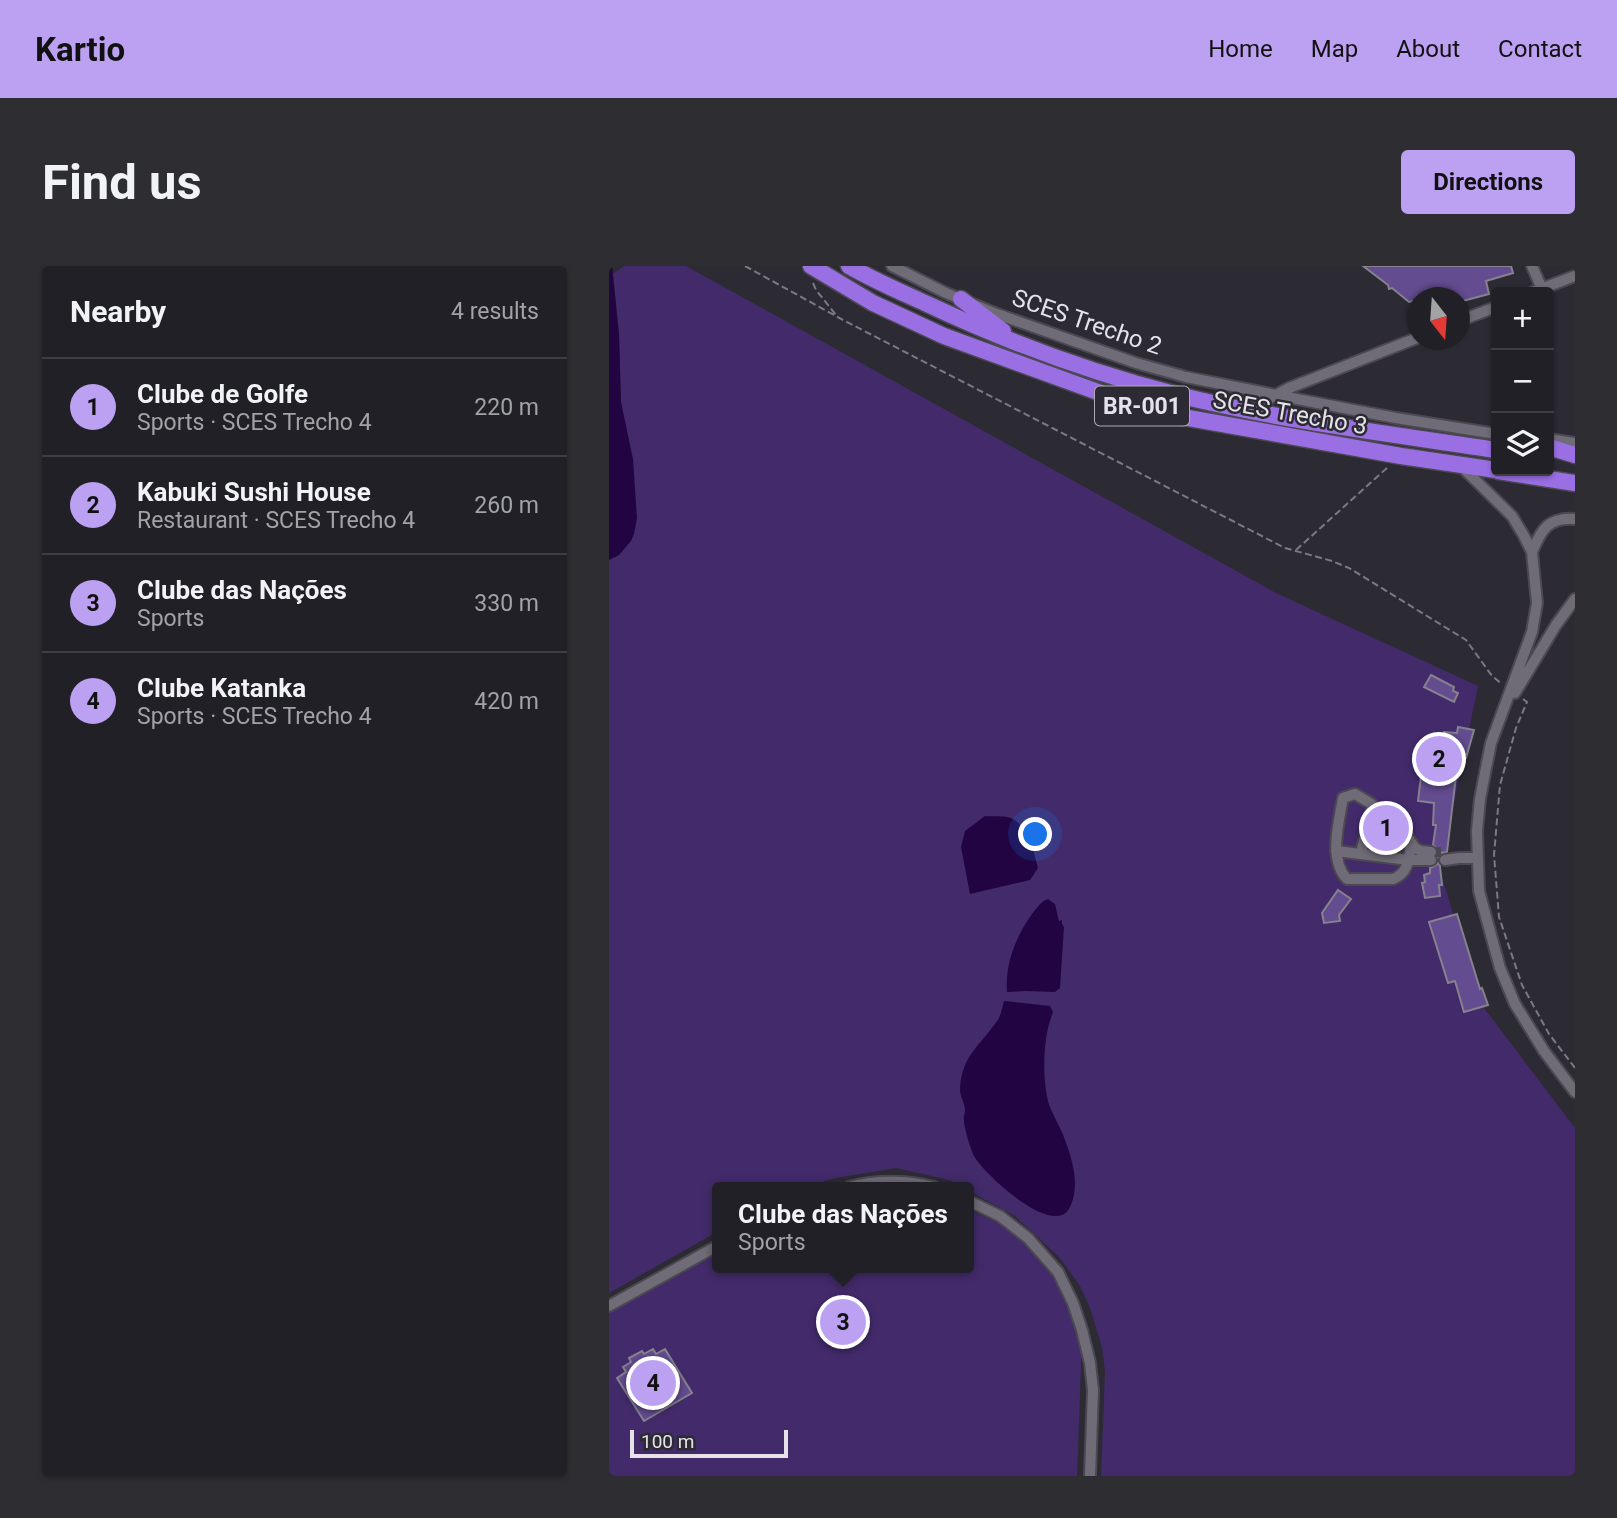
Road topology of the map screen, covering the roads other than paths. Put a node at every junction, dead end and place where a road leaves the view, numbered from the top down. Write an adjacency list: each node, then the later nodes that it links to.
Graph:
1 (849, 266): 12 (highway, SCES Trecho 3 / BR-001)
2 (892, 266): 8 (street, SCES Trecho 2)
3 (1532, 266): 6 (street)
4 (811, 270): 25 (highway, SCES Trecho 3 / BR-001)
5 (1575, 276): 7 (street)
6 (1536, 287)
7 (1547, 287)
8 (961, 299): 12 (highway); 14 (street, SCES Trecho 2)
9 (1491, 309): 10 (street)
10 (1470, 317)
11 (1407, 342): 13 (street)
12 (1019, 343): 16 (highway, SCES Trecho 3 / BR-001)
13 (1317, 377): 14 (street); 15 (street)
14 (1276, 395): 15 (street, SCES Trecho 2); 16 (street)
15 (1317, 403): 17 (street, SCES Trecho 2)
16 (1248, 410): 20 (highway, SCES Trecho 3 / BR-001)
17 (1491, 433)
18 (1554, 440): 19 (street)
19 (1575, 443)
20 (1491, 449)
21 (1554, 449): 22 (highway)
22 (1575, 455)
23 (1554, 459): 24 (highway)
24 (1575, 462)
25 (1459, 465): 26 (highway, SCES Trecho 3 / BR-001); 30 (street)
26 (1491, 470)
27 (1530, 476): 28 (highway, SCES Trecho 3 / BR-001)
28 (1575, 483)
29 (1575, 519): 30 (street)
30 (1532, 552): 32 (street)
31 (1575, 599): 32 (street)
32 (1513, 692): 38 (street)
33 (1373, 805): 34 (street); 35 (street); 36 (street)
34 (1411, 844): 39 (street); 39 (street)
35 (1336, 851): 36 (street); 39 (street)
36 (1360, 853): 39 (street)
37 (1445, 856): 38 (street)
38 (1477, 858): 40 (street)
39 (1409, 860)
40 (1575, 1092)
41 (882, 1182): 42 (street)
42 (911, 1182)
43 (974, 1203): 46 (street)
44 (712, 1249): 45 (street)
45 (609, 1306)
46 (1090, 1476)

